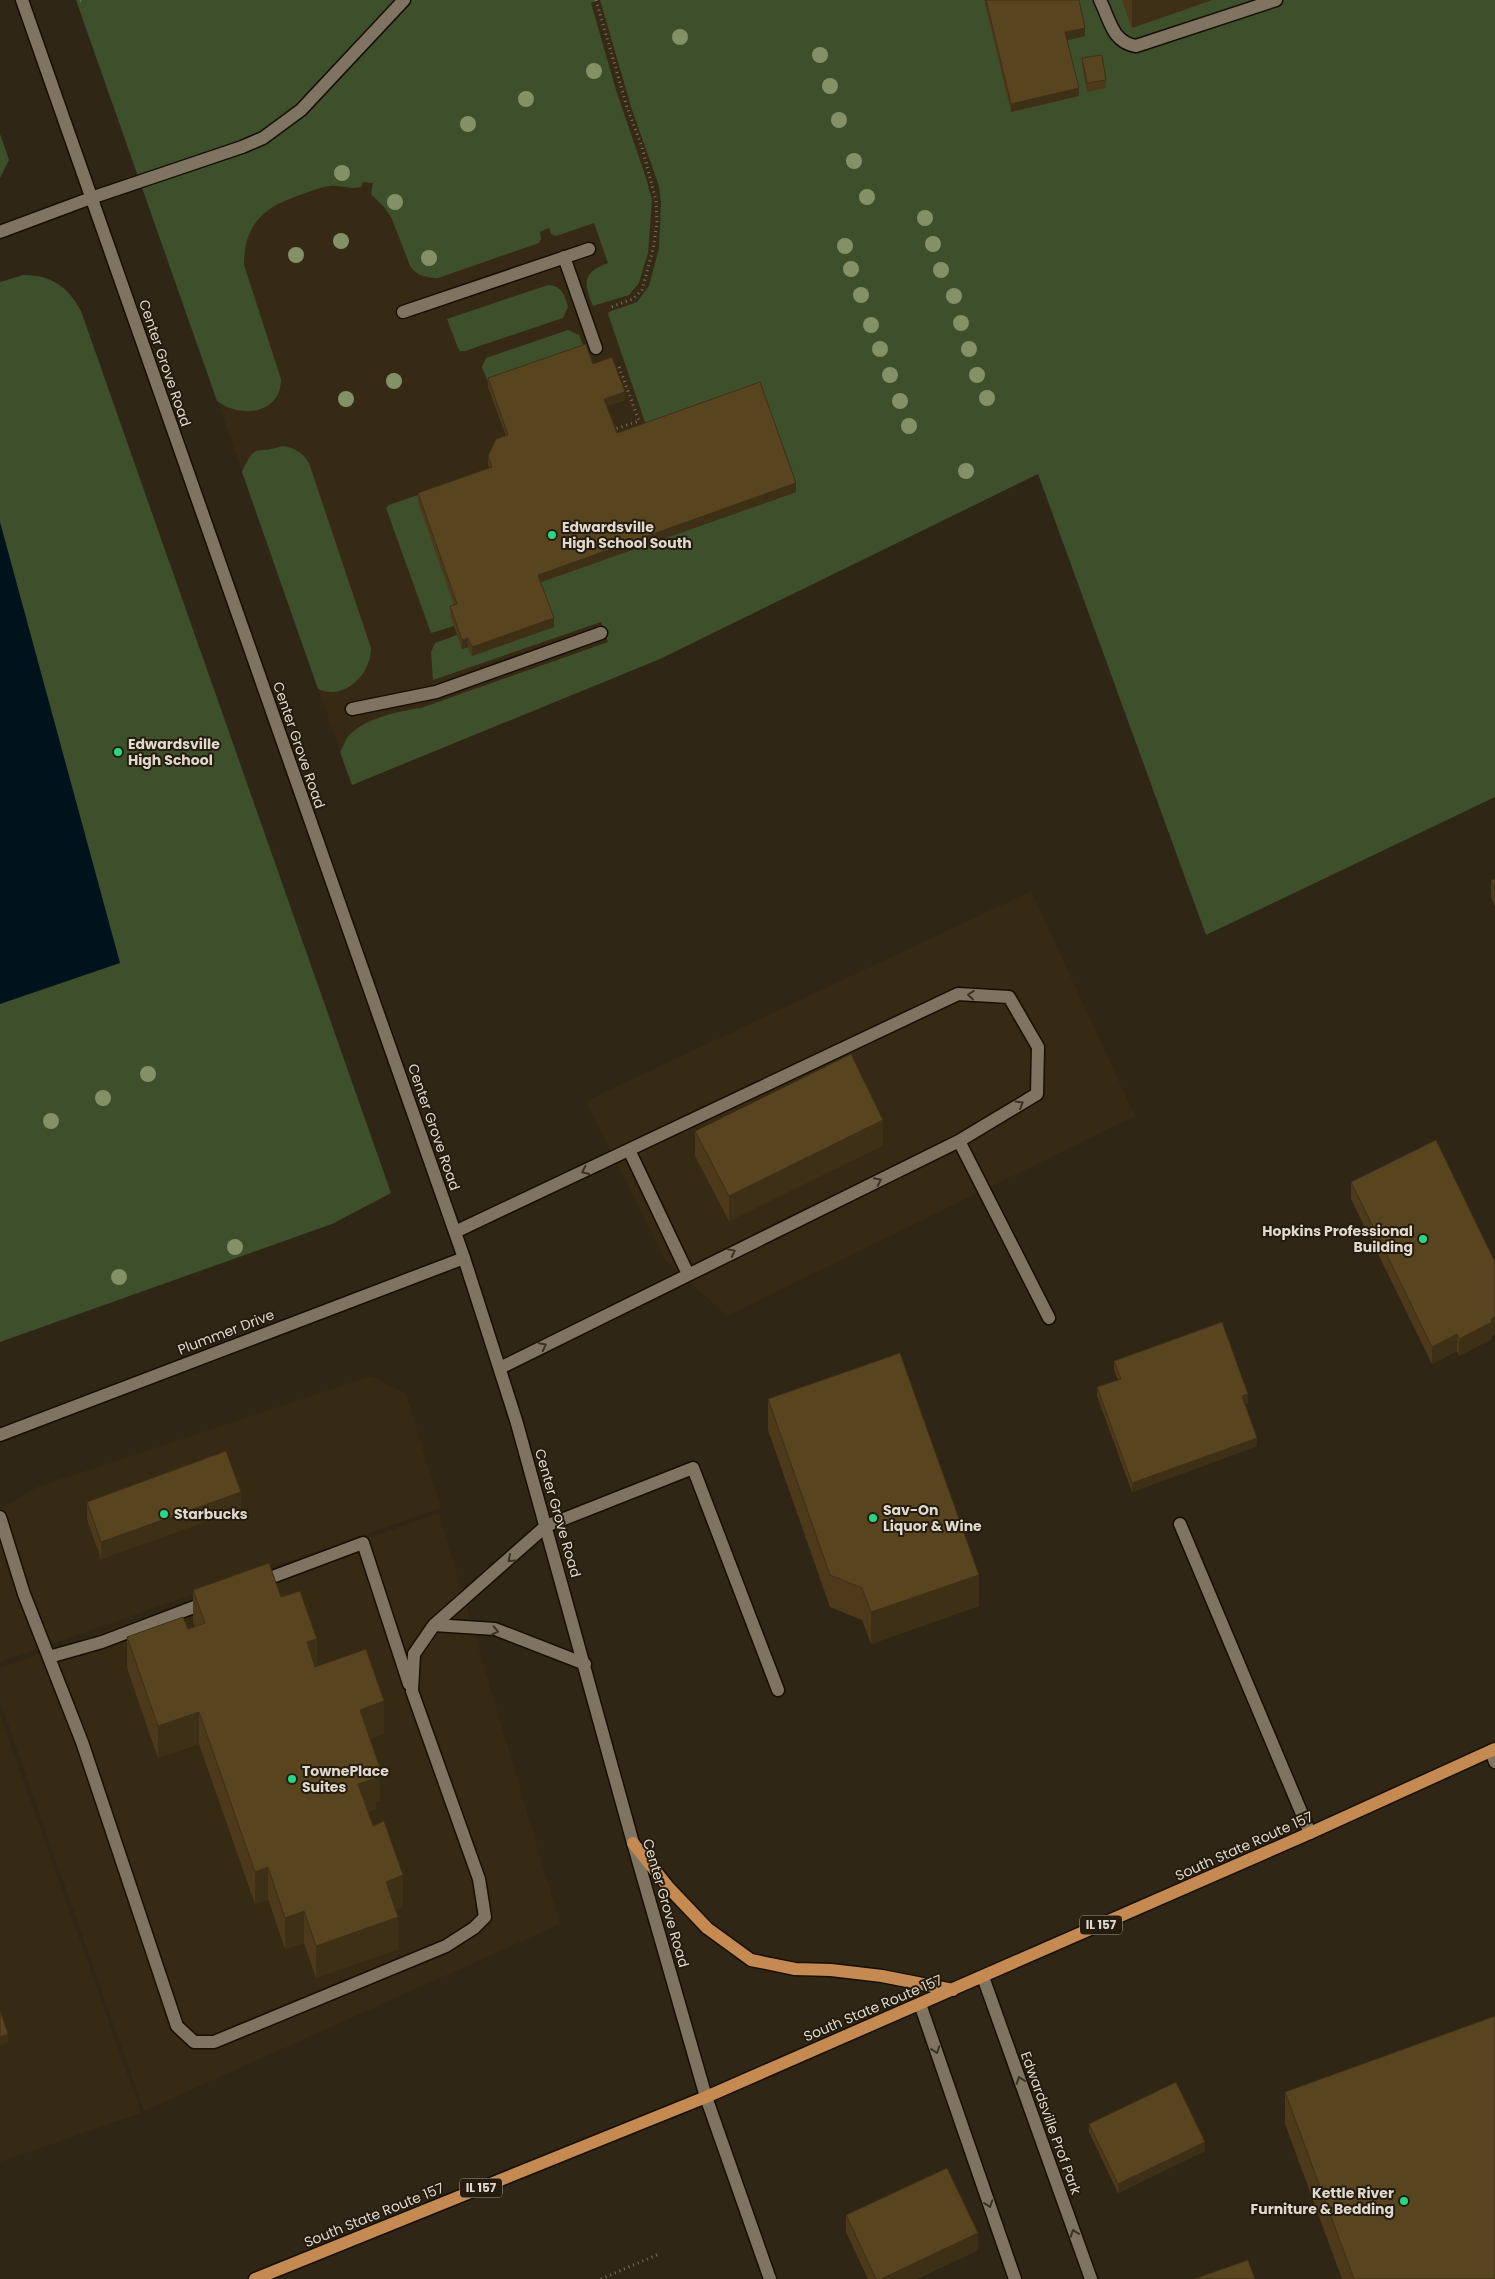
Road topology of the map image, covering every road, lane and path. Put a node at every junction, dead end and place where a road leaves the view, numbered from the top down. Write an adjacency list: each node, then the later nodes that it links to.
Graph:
1 (22, 0): 6 (street, Center Grove Road)
2 (404, 0): 6 (street)
3 (596, 0): 10 (path)
4 (1100, 0): 5 (street)
5 (1276, 0)
6 (92, 198): 7 (street); 19 (street, Center Grove Road)
7 (0, 232)
8 (589, 249): 9 (street)
9 (564, 257): 11 (street); 12 (street)
10 (608, 308)
11 (403, 312)
12 (596, 348)
13 (617, 360): 14 (path)
14 (612, 430)
15 (601, 634): 16 (street)
16 (352, 709)
17 (959, 1141): 18 (street, one-way to 18); 21 (street, one-way to 17); 22 (street)
18 (629, 1150): 19 (street, one-way to 19); 21 (street)
19 (455, 1232): 20 (street, Center Grove Road)
20 (464, 1258): 23 (street, Center Grove Road); 24 (street, Plummer Drive)
21 (688, 1274): 23 (street, one-way to 21)
22 (1049, 1318)
23 (500, 1368): 27 (street, Center Grove Road)
24 (0, 1436)
25 (0, 1517): 31 (street)
26 (1180, 1524): 36 (street)
27 (546, 1526): 30 (street, one-way to 30); 32 (street, Center Grove Road); 33 (street)
28 (251, 1585): 34 (street)
29 (223, 1596): 31 (street)
30 (434, 1625): 32 (street, one-way to 32); 34 (street)
31 (49, 1658): 34 (street)
32 (585, 1664): 37 (street, Center Grove Road)
33 (778, 1690)
34 (412, 1691)
35 (1494, 1754): 36 (main road, South State Route 157 / IL 157)
36 (1310, 1833): 38 (main road, South State Route 157 / IL 157)
37 (633, 1843): 39 (main road); 41 (street, Center Grove Road)
38 (983, 1977): 39 (main road, South State Route 157 / IL 157); 47 (street, Edwardsville Prof Park, one-way to 38)
39 (953, 1990): 40 (main road, South State Route 157 / IL 157)
40 (920, 2004): 41 (main road, South State Route 157 / IL 157); 46 (street, one-way to 46)
41 (706, 2097): 43 (main road, South State Route 157 / IL 157); 45 (street, Center Grove Road)
42 (659, 2254): 44 (path)
43 (255, 2279)
44 (601, 2279)
45 (770, 2279)
46 (1015, 2279)
47 (1091, 2279)

